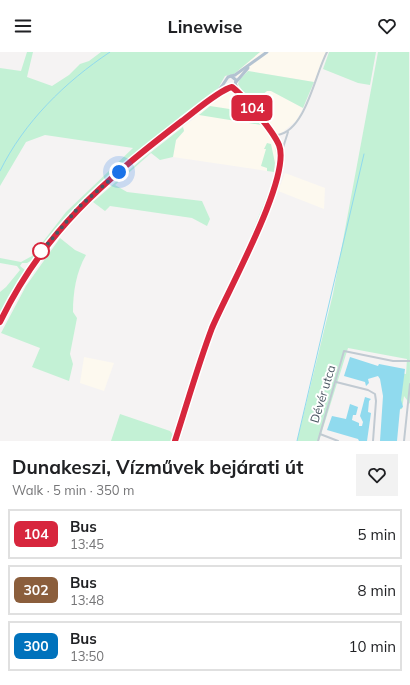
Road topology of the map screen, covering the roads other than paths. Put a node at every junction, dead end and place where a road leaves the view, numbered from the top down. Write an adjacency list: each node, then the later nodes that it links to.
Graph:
1 (267, 52): 3 (main road)
2 (327, 52): 11 (street)
3 (250, 65): 4 (main road); 6 (main road)
4 (231, 76): 5 (main road); 6 (main road)
5 (226, 80): 7 (main road); 9 (main road)
6 (236, 83): 7 (main road); 8 (street)
7 (231, 87): 8 (street); 9 (main road)
8 (244, 97): 10 (street)
9 (209, 101): 18 (main road)
10 (267, 128): 12 (street); 13 (street)
11 (290, 129): 12 (street); 14 (street)
12 (280, 135): 13 (street); 14 (street)
13 (276, 138): 15 (street)
14 (286, 139): 16 (street)
15 (279, 144): 16 (street); 17 (street)
16 (283, 144): 17 (street)
17 (280, 155): 23 (street)
18 (0, 321)
19 (410, 361): 20 (street, Dévér utca)
20 (336, 382): 22 (street, Dévér utca); 26 (street)
21 (410, 384): 27 (street)
22 (320, 434): 24 (street, Dévér utca); 25 (street)
23 (175, 441)
24 (318, 441)
25 (338, 441)
26 (373, 441)
27 (404, 441)

